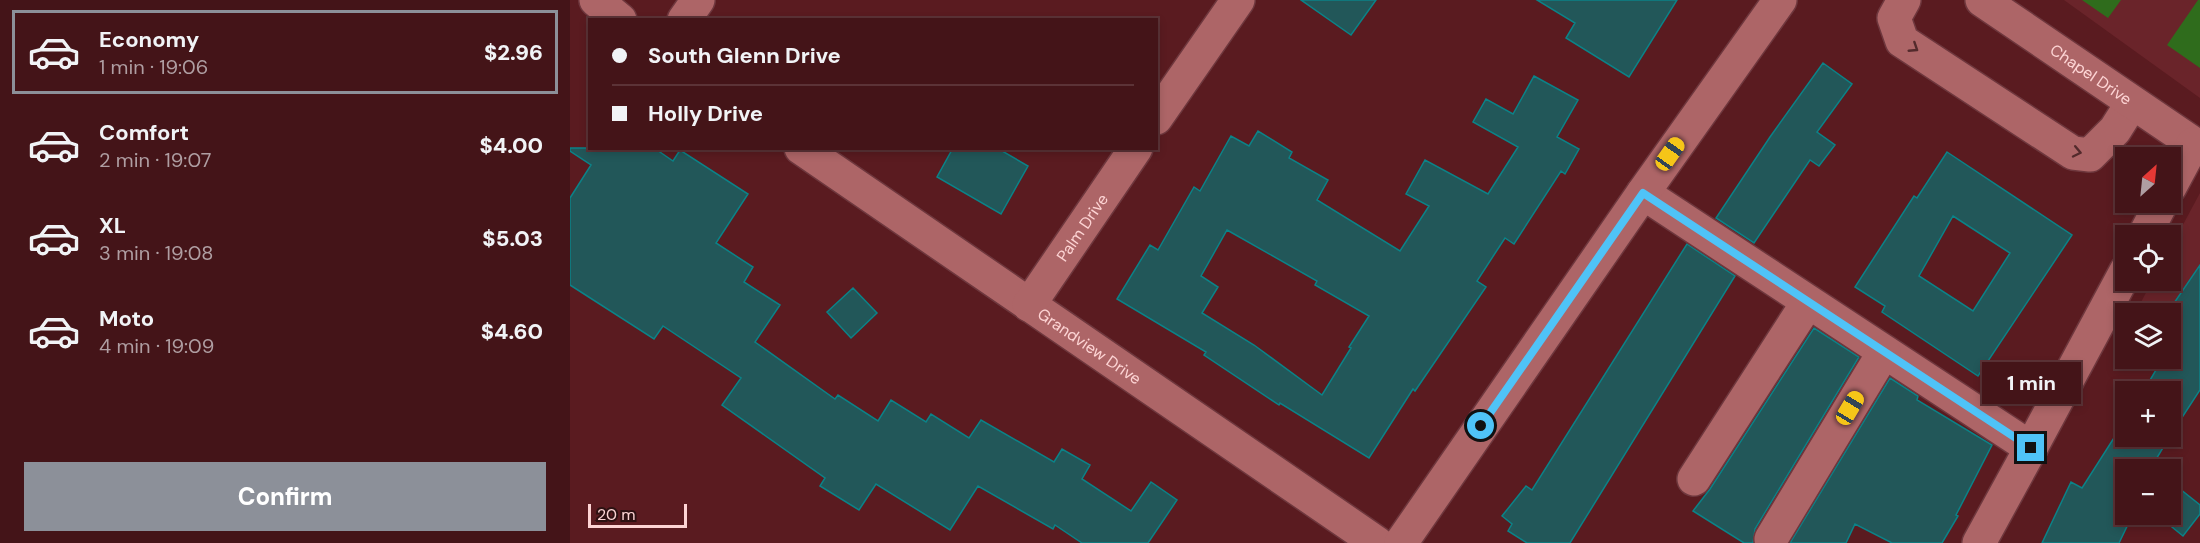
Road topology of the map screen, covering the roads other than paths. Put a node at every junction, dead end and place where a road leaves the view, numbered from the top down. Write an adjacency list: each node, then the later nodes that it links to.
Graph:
1 (596, 0): 7 (street)
2 (698, 0): 8 (street)
3 (1238, 0): 10 (street)
4 (1780, 0): 15 (street)
5 (1904, 0): 9 (street, one-way to 9)
6 (1982, 0): 9 (street, Chapel Drive)
7 (618, 18)
8 (685, 18)
9 (2132, 103): 11 (street, Chapel Drive)
10 (1158, 115)
11 (2197, 146): 14 (street)
12 (804, 150): 18 (street, Grandview Drive)
13 (1135, 150): 18 (street, Palm Drive)
14 (2181, 170)
15 (1643, 193): 17 (street); 24 (street)
16 (2115, 291): 20 (street)
17 (1808, 302): 19 (street); 21 (street)
18 (1029, 305): 23 (street, Grandview Drive)
19 (1884, 352): 20 (street); 22 (street)
20 (2031, 448): 25 (street)
21 (1694, 479)
22 (1771, 539)
23 (1377, 543)
24 (1401, 543)
25 (1979, 543)

